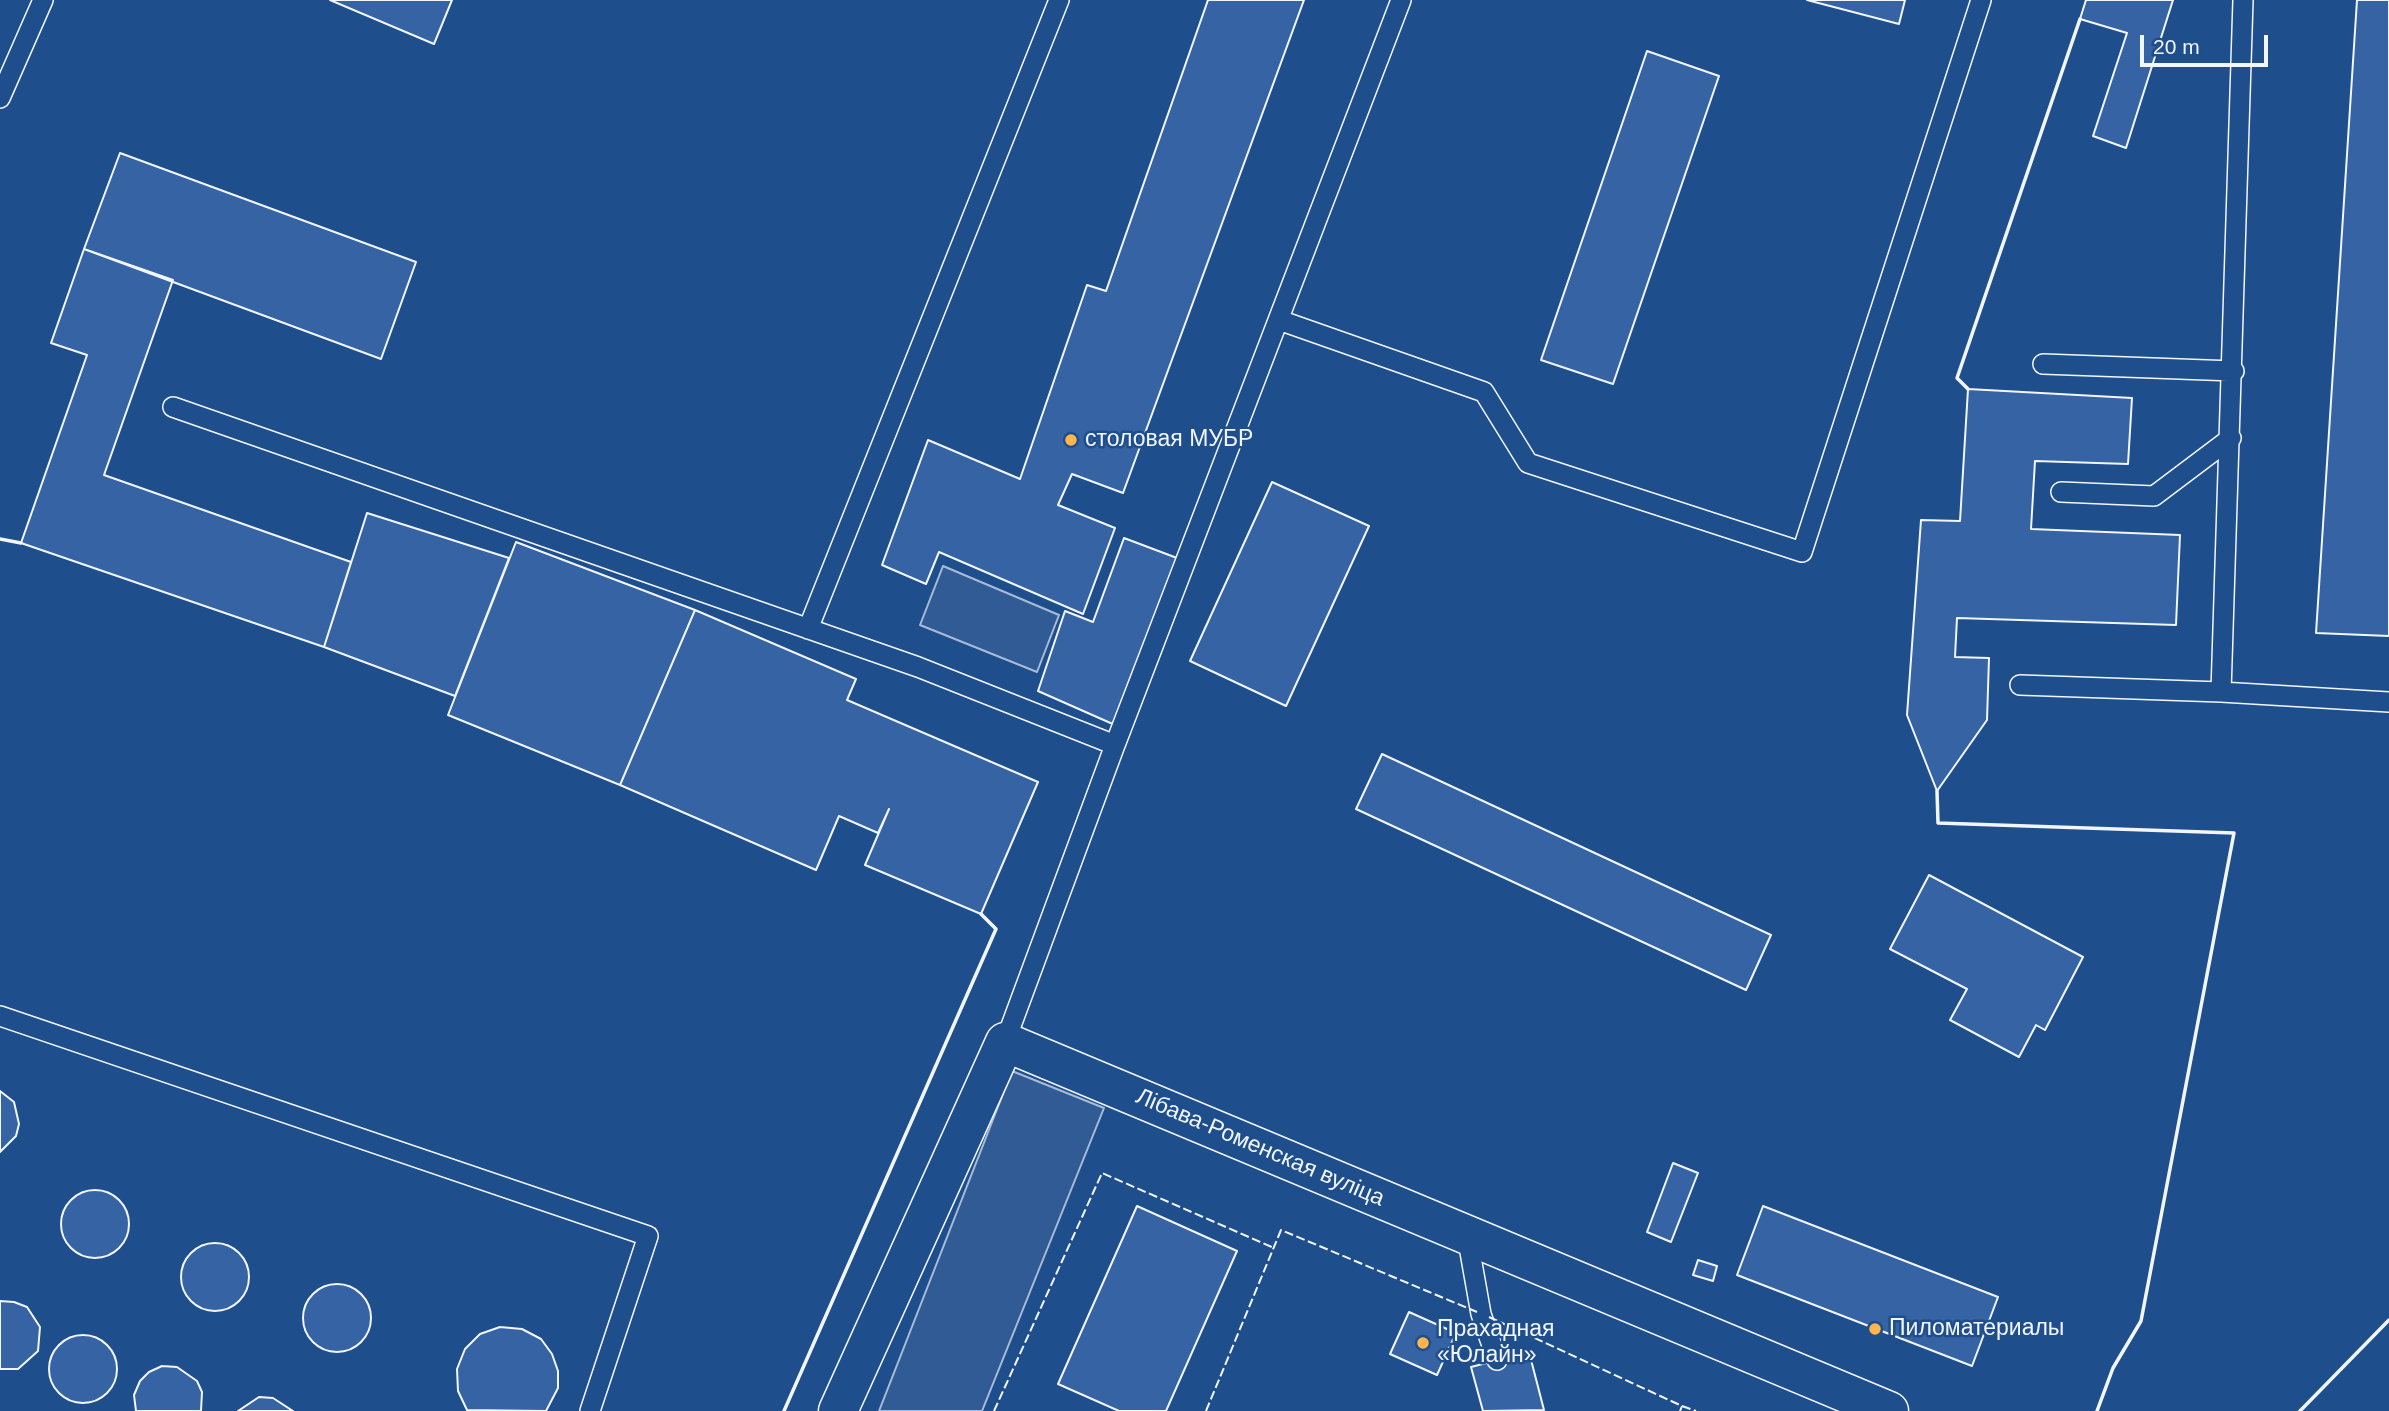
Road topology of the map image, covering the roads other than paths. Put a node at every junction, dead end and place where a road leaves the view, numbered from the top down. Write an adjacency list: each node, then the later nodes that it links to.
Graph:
1 (43, 0): 6 (lane)
2 (1059, 0): 13 (lane)
3 (1401, 0): 7 (lane)
4 (1981, 0): 7 (lane)
5 (2243, 0): 9 (lane)
6 (0, 98)
7 (1279, 320): 17 (lane)
8 (2043, 364): 9 (lane)
9 (2234, 371): 11 (lane)
10 (173, 407): 13 (lane)
11 (2231, 438): 12 (lane); 15 (lane)
12 (2061, 492)
13 (808, 629): 17 (lane)
14 (2020, 685): 15 (lane)
15 (2221, 692): 16 (lane)
16 (2389, 702)
17 (1115, 745): 19 (lane)
18 (0, 1016): 22 (lane)
19 (1004, 1042): 20 (street, Лібава-Роменская вуліца); 23 (street)
20 (1467, 1235): 21 (lane); 24 (street, Лібава-Роменская вуліца)
21 (1497, 1360)
22 (590, 1411)
23 (838, 1411)
24 (1889, 1411)

